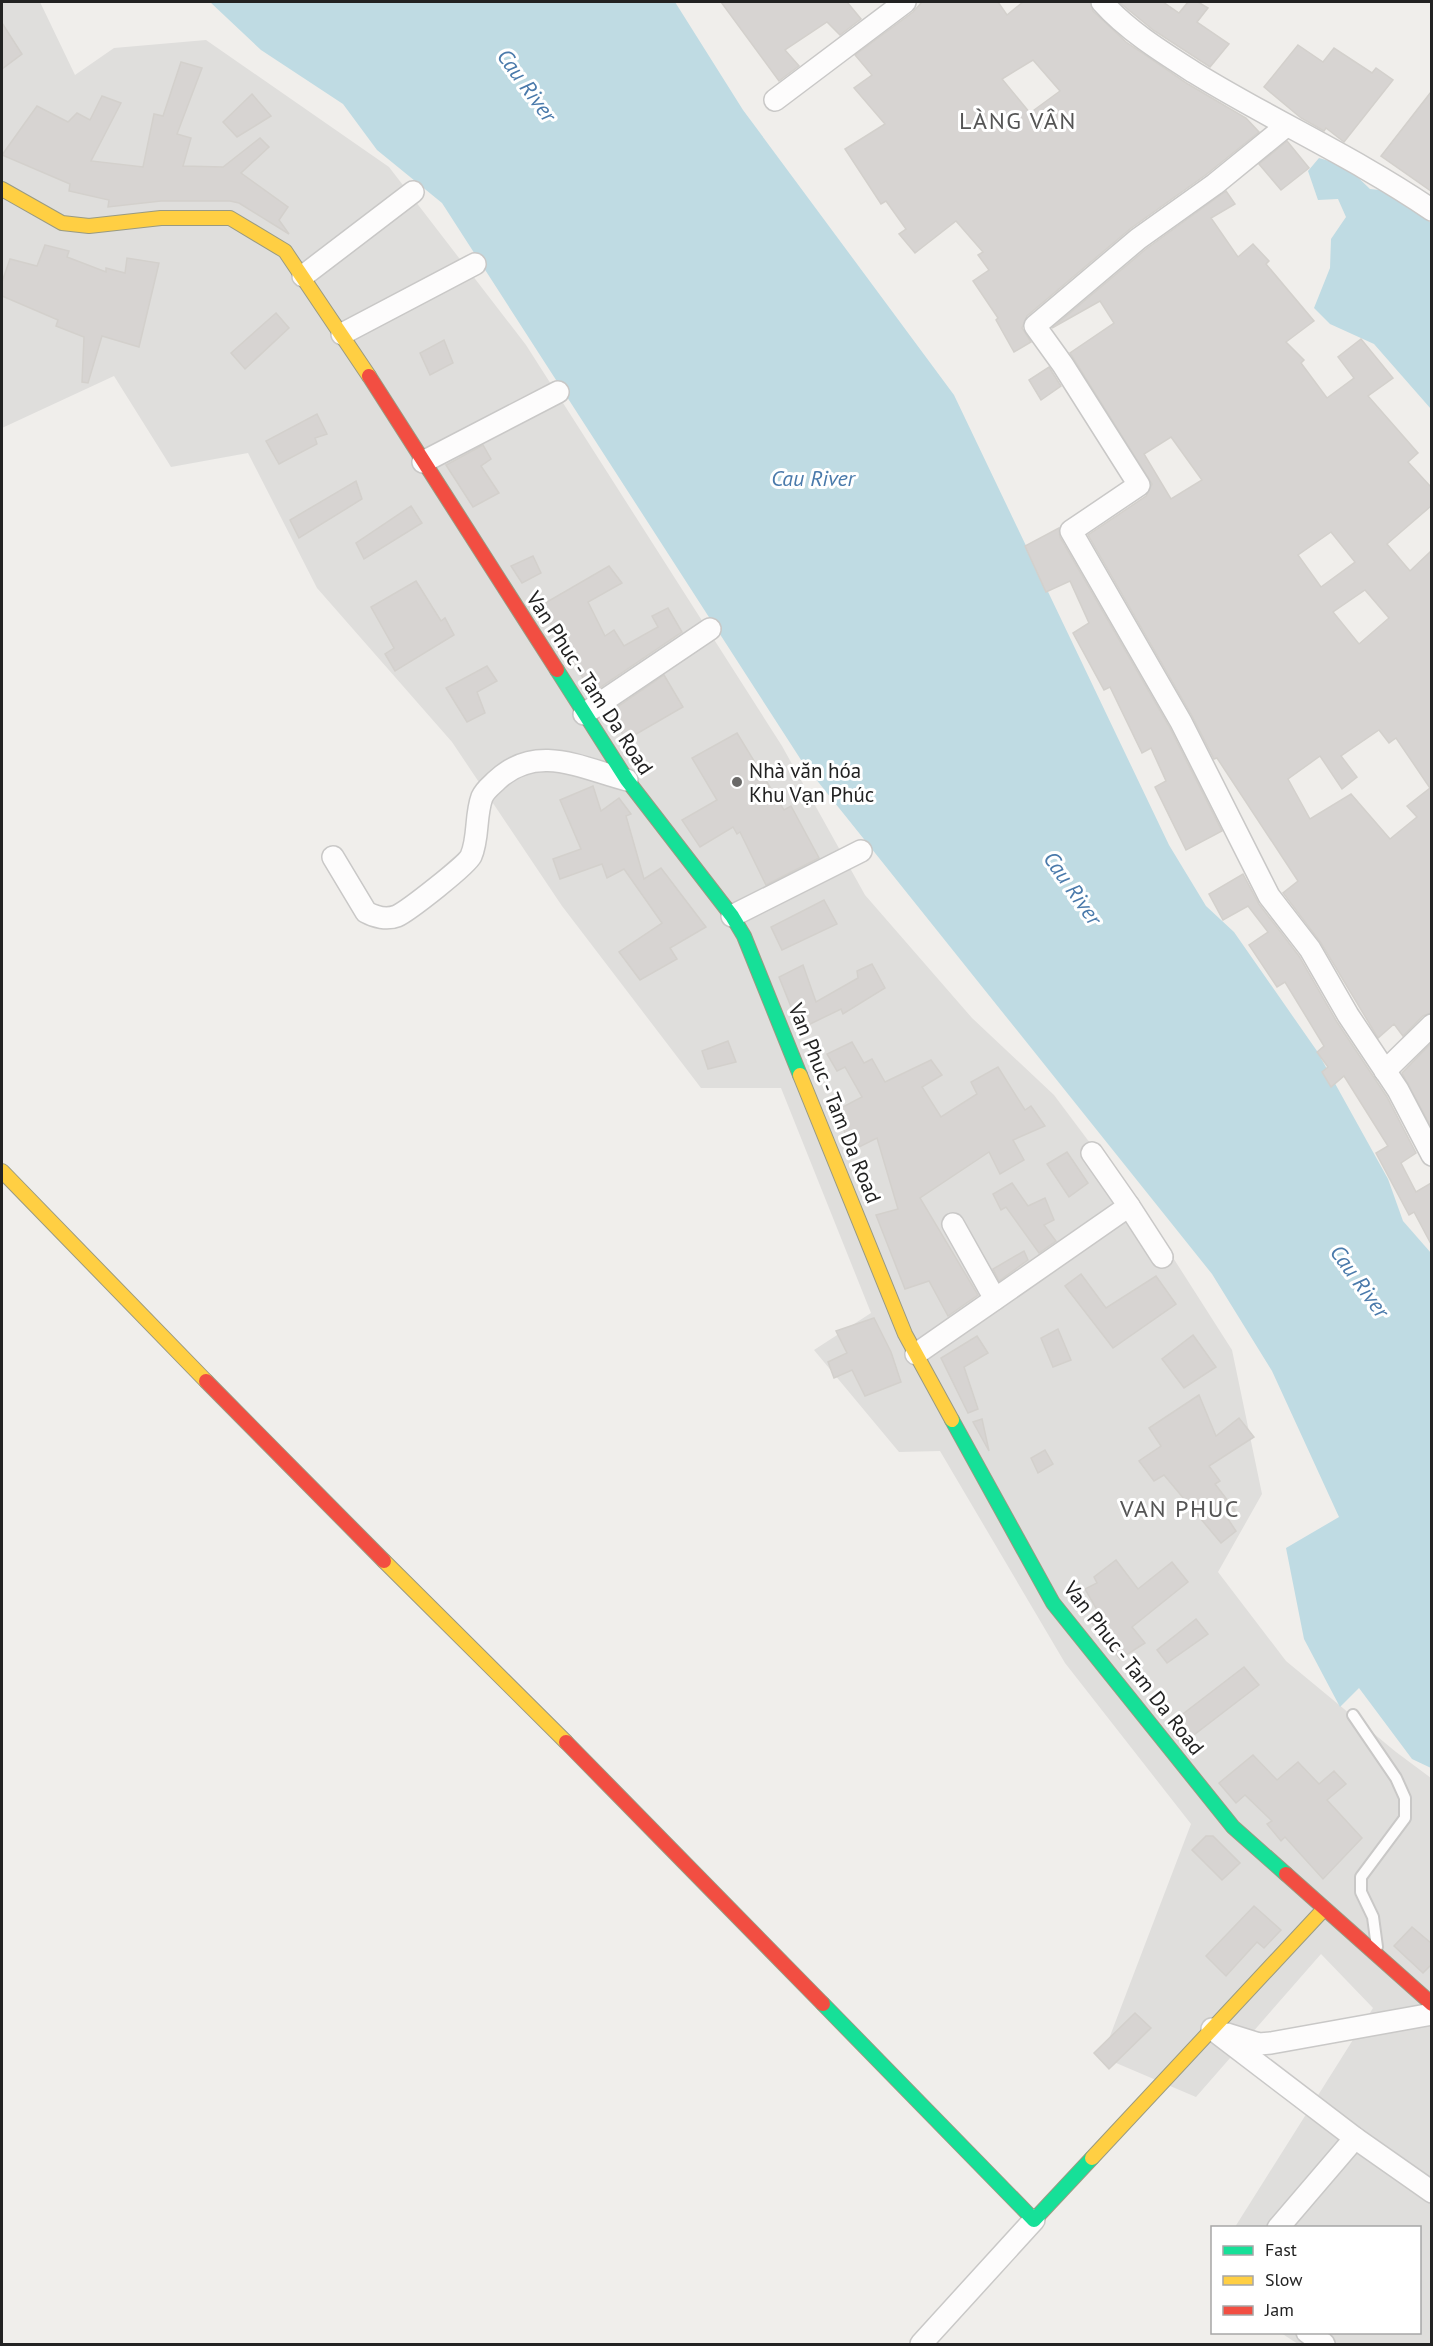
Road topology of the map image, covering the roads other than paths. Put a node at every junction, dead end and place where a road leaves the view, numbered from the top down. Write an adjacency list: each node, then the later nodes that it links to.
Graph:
1 (905, 2): 3 (street)
2 (1102, 2): 4 (street)
3 (775, 100)
4 (1286, 126): 7 (street); 20 (street)
5 (2, 189): 9 (main road, Van Phuc - Tam Da Road)
6 (413, 192): 9 (street)
7 (1431, 210)
8 (476, 264): 10 (street)
9 (303, 276): 10 (main road, Van Phuc - Tam Da Road)
10 (342, 334): 12 (main road, Van Phuc - Tam Da Road)
11 (558, 392): 12 (street)
12 (423, 462): 14 (main road, Van Phuc - Tam Da Road)
13 (710, 629): 14 (street)
14 (584, 714): 15 (main road, Van Phuc - Tam Da Road)
15 (627, 780): 17 (street); 18 (main road, Van Phuc - Tam Da Road)
16 (861, 851): 18 (street)
17 (333, 857)
18 (732, 916): 28 (main road, Van Phuc - Tam Da Road)
19 (1431, 1025): 20 (street)
20 (1385, 1071): 22 (street)
21 (1092, 1153): 24 (street)
22 (1431, 1155)
23 (2, 1171): 39 (main road)
24 (1129, 1206): 26 (street); 27 (street)
25 (954, 1224): 27 (street)
26 (1162, 1257)
27 (995, 1299): 28 (street)
28 (916, 1354): 30 (main road, Van Phuc - Tam Da Road)
29 (1353, 1715): 31 (lane)
30 (1324, 1909): 31 (main road, Van Phuc - Tam Da Road); 36 (main road)
31 (1380, 1959): 32 (main road, Van Phuc - Tam Da Road)
32 (1398, 1974): 33 (main road, Van Phuc - Tam Da Road); 35 (street)
33 (1431, 2004)
34 (1431, 2014): 35 (street)
35 (1390, 2022): 36 (street)
36 (1212, 2030): 37 (street); 39 (main road)
37 (1355, 2138): 38 (street); 40 (street)
38 (1431, 2192)
39 (1034, 2220): 42 (street)
40 (1280, 2226)
41 (1310, 2334): 43 (street)
42 (921, 2344)
43 (1324, 2344)

